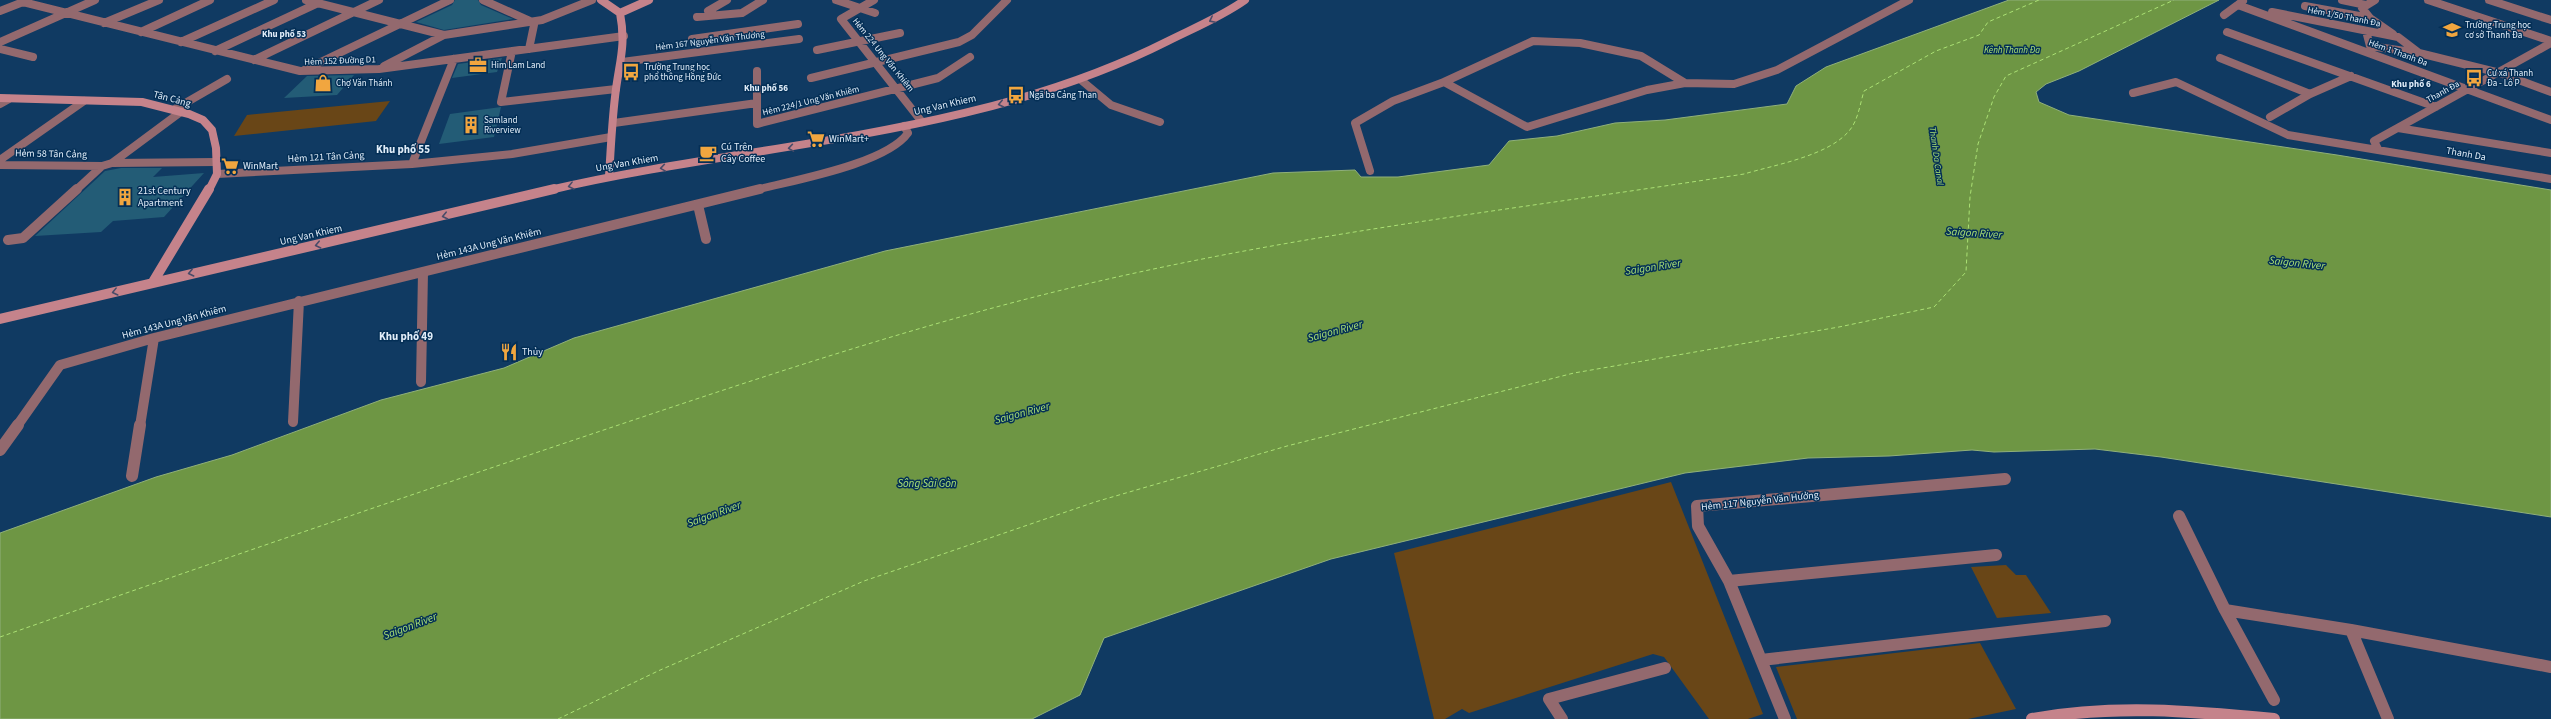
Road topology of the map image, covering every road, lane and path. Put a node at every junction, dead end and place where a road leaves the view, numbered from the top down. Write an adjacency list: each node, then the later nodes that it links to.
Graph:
1 (94, 0): 34 (street)
2 (159, 0): 40 (street)
3 (210, 0): 45 (street)
4 (274, 0): 55 (street)
5 (306, 0): 24 (street)
6 (328, 0): 24 (street)
7 (379, 0): 31 (street)
8 (450, 0): 41 (street)
9 (483, 0): 39 (street)
10 (592, 0): 39 (street)
11 (601, 0): 32 (main road)
12 (649, 0): 32 (main road)
13 (727, 0): 29 (street)
14 (763, 0): 36 (street)
15 (836, 0): 28 (street)
16 (874, 0): 28 (street)
17 (1007, 0): 70 (street)
18 (1245, 0): 78 (main road, Ung Van Khiem, one-way to 78)
19 (1909, 0): 80 (street)
20 (2342, 0): 26 (street)
21 (2375, 0): 26 (street, Hẻm 1/50 Thanh Đa)
22 (2428, 0): 56 (street)
23 (2489, 0): 38 (street)
24 (320, 3): 31 (street); 61 (street)
25 (2241, 3): 35 (street); 43 (street, Hẻm 1/50 Thanh Đa); 82 (street, Hẻm 1 Thanh Đa)
26 (2366, 5): 37 (street, Hẻm 1/50 Thanh Đa)
27 (2305, 6): 37 (street)
28 (862, 9): 33 (street); 53 (street, Hẻm 224 Ung Văn Khiêm)
29 (708, 11)
30 (0, 12): 34 (street, Hẻm 152 Đường D1)
31 (355, 12): 41 (street); 68 (street)
32 (620, 13): 49 (main road)
33 (875, 13)
34 (61, 14): 40 (street, Hẻm 152 Đường D1); 54 (street)
35 (2224, 15)
36 (697, 17)
37 (2370, 18): 50 (street, Hẻm 1/50 Thanh Đa)
38 (2551, 20)
39 (532, 22): 48 (street); 59 (street)
40 (104, 23): 45 (street, Hẻm 152 Đường D1)
41 (401, 24): 48 (street); 72 (street)
42 (798, 24): 44 (street)
43 (2366, 30): 50 (street, Hẻm 1/50 Thanh Đa); 63 (street)
44 (748, 31): 51 (street); 57 (street)
45 (141, 32): 55 (street, Hẻm 152 Đường D1)
46 (2227, 32): 75 (street)
47 (900, 33): 53 (street)
48 (444, 35): 71 (street)
49 (624, 36): 59 (street, Hẻm 152 Đường D1); 69 (main road)
50 (2398, 37): 63 (street, Hẻm 1/50 Thanh Đa)
51 (692, 38)
52 (800, 39): 57 (street, Hẻm 167 Nguyễn Văn Thương)
53 (859, 41): 60 (street); 70 (street, Hẻm 224 Ung Văn Khiêm)
54 (0, 42)
55 (181, 42): 61 (street, Hẻm 152 Đường D1)
56 (2551, 42): 74 (street, Thanh Đa)
57 (749, 46): 69 (street, Hẻm 167 Nguyễn Văn Thương)
58 (0, 49): 64 (street)
59 (529, 49): 62 (street, Hẻm 152 Đường D1)
60 (817, 50)
61 (214, 51): 68 (street, Hẻm 152 Đường D1)
62 (512, 51): 67 (street, Hẻm 152 Đường D1); 81 (street)
63 (2419, 54): 74 (street, Hẻm 1/50 Thanh Đa)
64 (33, 57)
65 (970, 57): 83 (street)
66 (2220, 58): 86 (street)
67 (454, 59): 71 (street, Hẻm 152 Đường D1); 106 (street)
68 (254, 60): 72 (street, Hẻm 152 Đường D1)
69 (622, 62): 81 (main road)
70 (878, 63): 76 (street); 83 (street, Hẻm 224 Ung Văn Khiêm)
71 (379, 68): 72 (street, Hẻm 152 Đường D1)
72 (300, 71)
73 (757, 71): 89 (street, Hẻm 224/1 Ung Văn Khiêm)
74 (2500, 73): 82 (street, Thanh Đa); 84 (street, Hẻm 1/50 Thanh Đa)
75 (2351, 76): 86 (street); 91 (street)
76 (811, 78)
77 (227, 79): 92 (street)
78 (1080, 80): 95 (main road, Ung Van Khiem, one-way to 95); 96 (street)
79 (1444, 82): 80 (street); 80 (street); 109 (street)
80 (1685, 83)
81 (616, 89): 97 (main road)
82 (2468, 89): 91 (street, Thanh Đa); 94 (street, Hẻm 1 Thanh Đa)
83 (898, 90): 89 (street, Hẻm 224/1 Ung Văn Khiêm); 95 (street, Hẻm 224 Ung Văn Khiêm)
84 (2551, 92)
85 (2133, 93): 101 (street, Thanh Da)
86 (2310, 94): 93 (street)
87 (4, 98): 88 (main road, Tân Cảng); 90 (street)
88 (84, 101): 92 (main road, Tân Cảng); 103 (street)
89 (757, 103): 97 (street)
90 (0, 104)
91 (2436, 107): 99 (street, Thanh Đa)
92 (178, 110): 104 (main road, Tân Cảng); 105 (street)
93 (2270, 117)
94 (2551, 120)
95 (922, 122): 98 (main road, Ung Van Khiem)
96 (1160, 122)
97 (614, 123): 100 (main road)
98 (904, 126): 111 (main road, Ung Van Khiem, one-way to 111); 113 (street, Hẻm 143A Ung Văn Khiêm)
99 (2398, 128): 101 (street, Thanh Đa); 102 (street)
100 (611, 137): 106 (street, Hẻm 121 Tân Cảng); 111 (main road)
101 (2378, 149): 112 (street, Thanh Da)
102 (2551, 153)
103 (0, 160)
104 (216, 162): 105 (street); 110 (main road, Tân Cảng)
105 (112, 163): 108 (street)
106 (412, 164): 110 (street, Hẻm 121 Tân Cảng)
107 (0, 165): 108 (street, Hẻm 58 Tân Cảng)
108 (102, 166): 115 (street)
109 (1370, 171)
110 (217, 174): 117 (main road)
111 (609, 176): 117 (main road, Ung Van Khiem, one-way to 117)
112 (2551, 180)
113 (698, 205): 114 (street); 116 (street, Hẻm 143A Ung Văn Khiêm)
114 (706, 239)
115 (8, 240)
116 (423, 272): 118 (street, Hẻm 143A Ung Văn Khiêm); 121 (street)
117 (153, 282): 119 (main road, Ung Van Khiem, one-way to 119)
118 (299, 301): 120 (street, Hẻm 143A Ung Văn Khiêm); 122 (street)
119 (0, 319)
120 (154, 338): 123 (street, Hẻm 143A Ung Văn Khiêm); 124 (street)
121 (421, 382)
122 (293, 422)
123 (0, 450)
124 (132, 476)
125 (2005, 479): 128 (street, Hẻm 117 Nguyễn Văn Hưởng)
126 (2179, 516): 129 (street)
127 (1996, 555): 128 (street)
128 (1729, 581): 132 (street, Hẻm 117 Nguyễn Văn Hưởng)
129 (2225, 610): 131 (street); 135 (street)
130 (2104, 621): 132 (street)
131 (2350, 630): 133 (street); 141 (street)
132 (1761, 660): 138 (street, Hẻm 117 Nguyễn Văn Hưởng)
133 (2551, 667)
134 (1666, 668): 137 (street)
135 (2274, 700)
136 (2118, 715): 139 (main road); 140 (main road)
137 (1562, 719)
138 (1785, 719)
139 (2032, 719)
140 (2274, 719)
141 (2388, 719)

